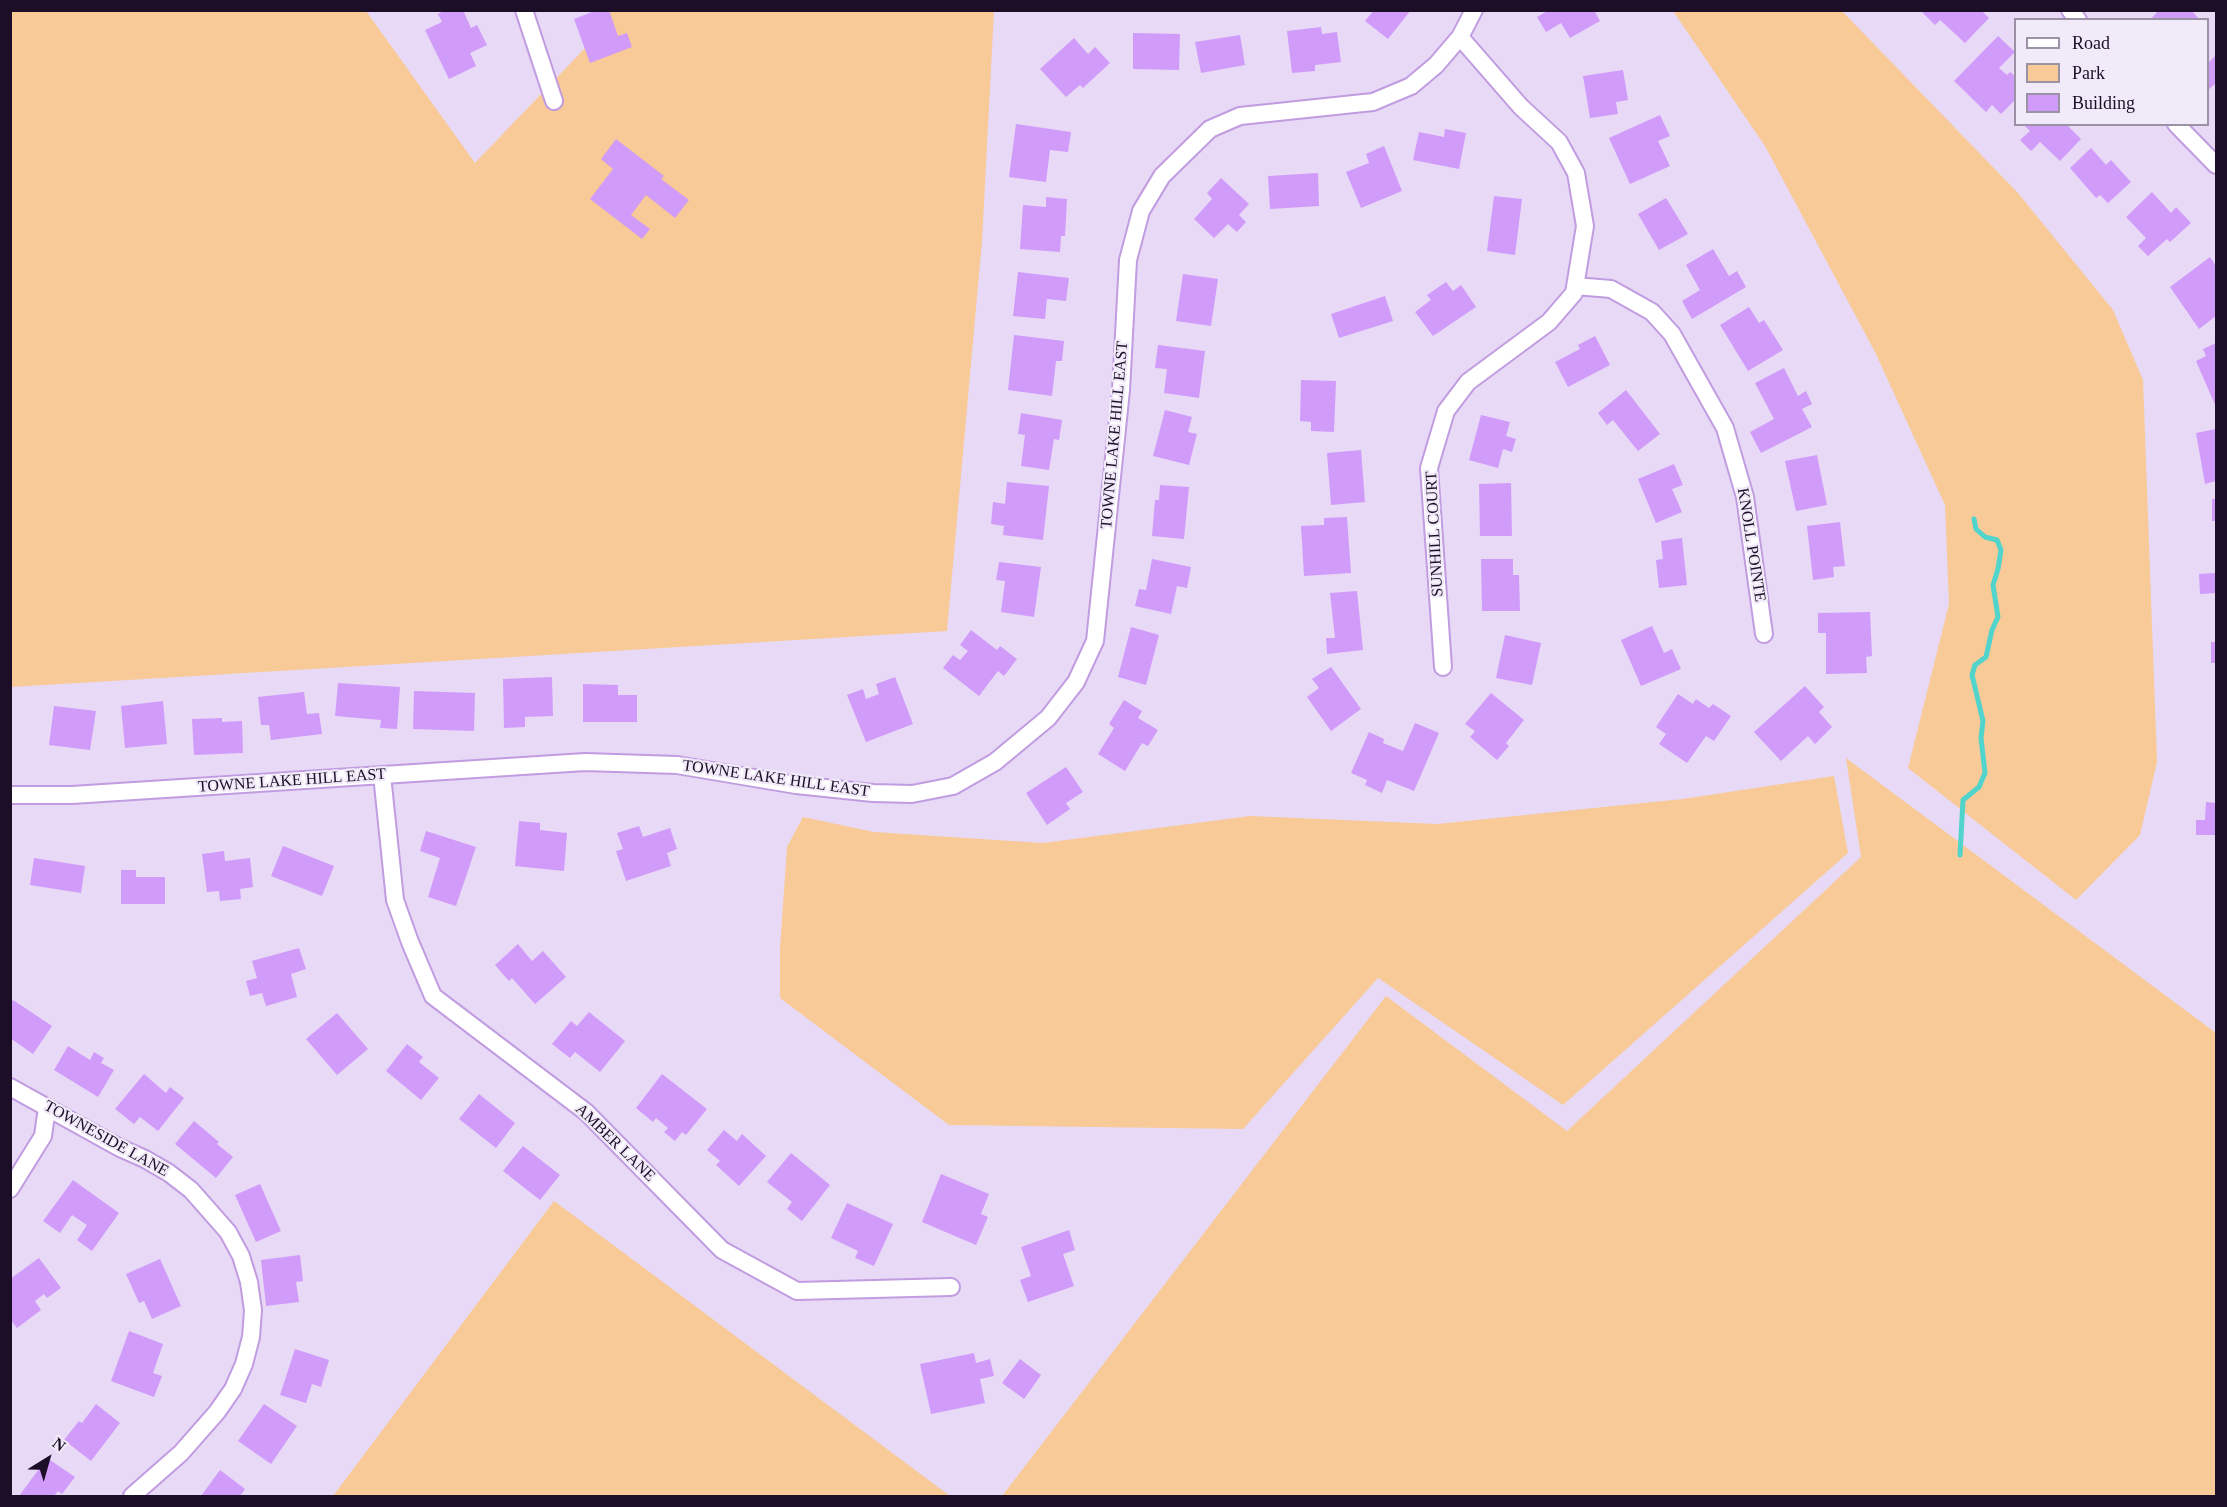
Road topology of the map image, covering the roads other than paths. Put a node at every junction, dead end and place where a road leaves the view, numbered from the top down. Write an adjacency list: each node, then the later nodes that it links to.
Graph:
1 (524, 10): 4 (street)
2 (1474, 10): 3 (street, TOWNE LAKE HILL EAST)
3 (1460, 37): 7 (street, SUNHILL COURT); 10 (street, TOWNE LAKE HILL EAST)
4 (554, 101)
5 (2178, 126): 6 (street)
6 (2217, 165)
7 (1575, 286): 8 (street, KNOLL POINTE); 9 (street, SUNHILL COURT)
8 (1764, 634)
9 (1443, 667)
10 (382, 775): 11 (street, TOWNE LAKE HILL EAST); 15 (street, AMBER LANE)
11 (10, 795)
12 (10, 1087): 13 (street, TOWNESIDE LANE)
13 (48, 1108): 14 (street); 16 (street, TOWNESIDE LANE)
14 (10, 1189)
15 (951, 1287)
16 (132, 1497)

